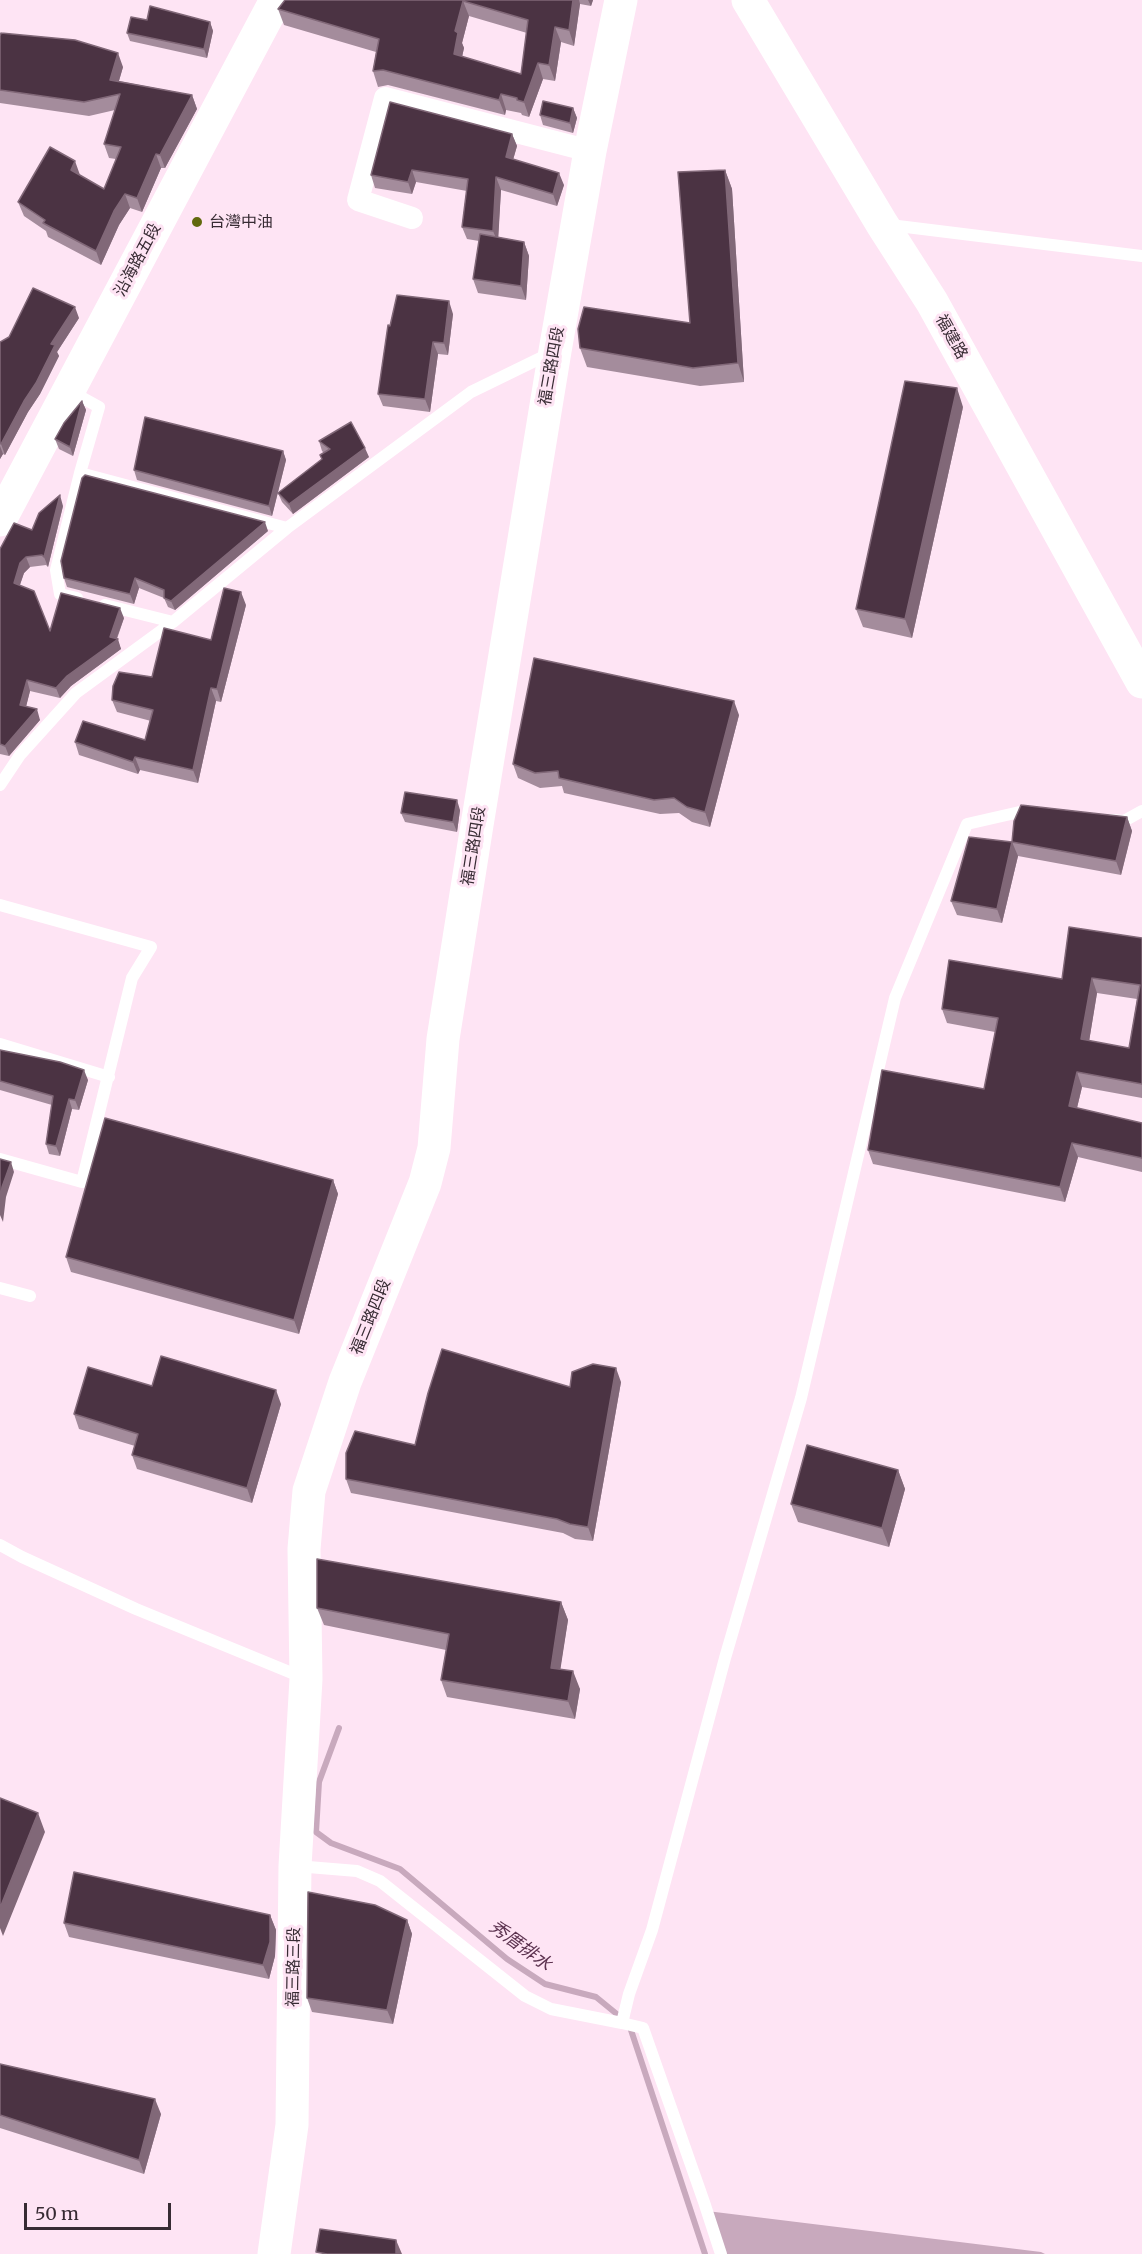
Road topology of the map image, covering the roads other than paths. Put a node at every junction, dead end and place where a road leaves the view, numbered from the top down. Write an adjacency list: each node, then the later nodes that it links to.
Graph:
1 (276, 0): 9 (street, 沿海路五段)
2 (621, 0): 4 (street, 福三路四段)
3 (748, 0): 6 (street, 福建路)
4 (590, 152): 5 (street); 8 (street, 福三路四段)
5 (412, 218)
6 (882, 224): 7 (lane); 14 (street, 福建路)
7 (1142, 256)
8 (555, 351): 12 (lane); 26 (street, 福三路四段)
9 (68, 391): 10 (lane); 11 (street, 沿海路五段)
10 (80, 473): 12 (lane); 13 (lane)
11 (0, 520)
12 (287, 528): 13 (lane)
13 (173, 622): 15 (lane)
14 (1142, 682)
15 (0, 785)
16 (1142, 811): 18 (lane)
17 (1047, 813): 28 (lane)
18 (1102, 819)
19 (0, 905): 21 (lane)
20 (0, 1044): 21 (lane)
21 (109, 1077): 22 (lane)
22 (0, 1159)
23 (0, 1288): 24 (lane)
24 (30, 1296)
25 (0, 1545): 26 (lane)
26 (306, 1678): 27 (street, 福三路三段)
27 (295, 1866): 28 (lane); 29 (street, 福三路三段)
28 (622, 2023): 30 (lane)
29 (274, 2254)
30 (721, 2254)

